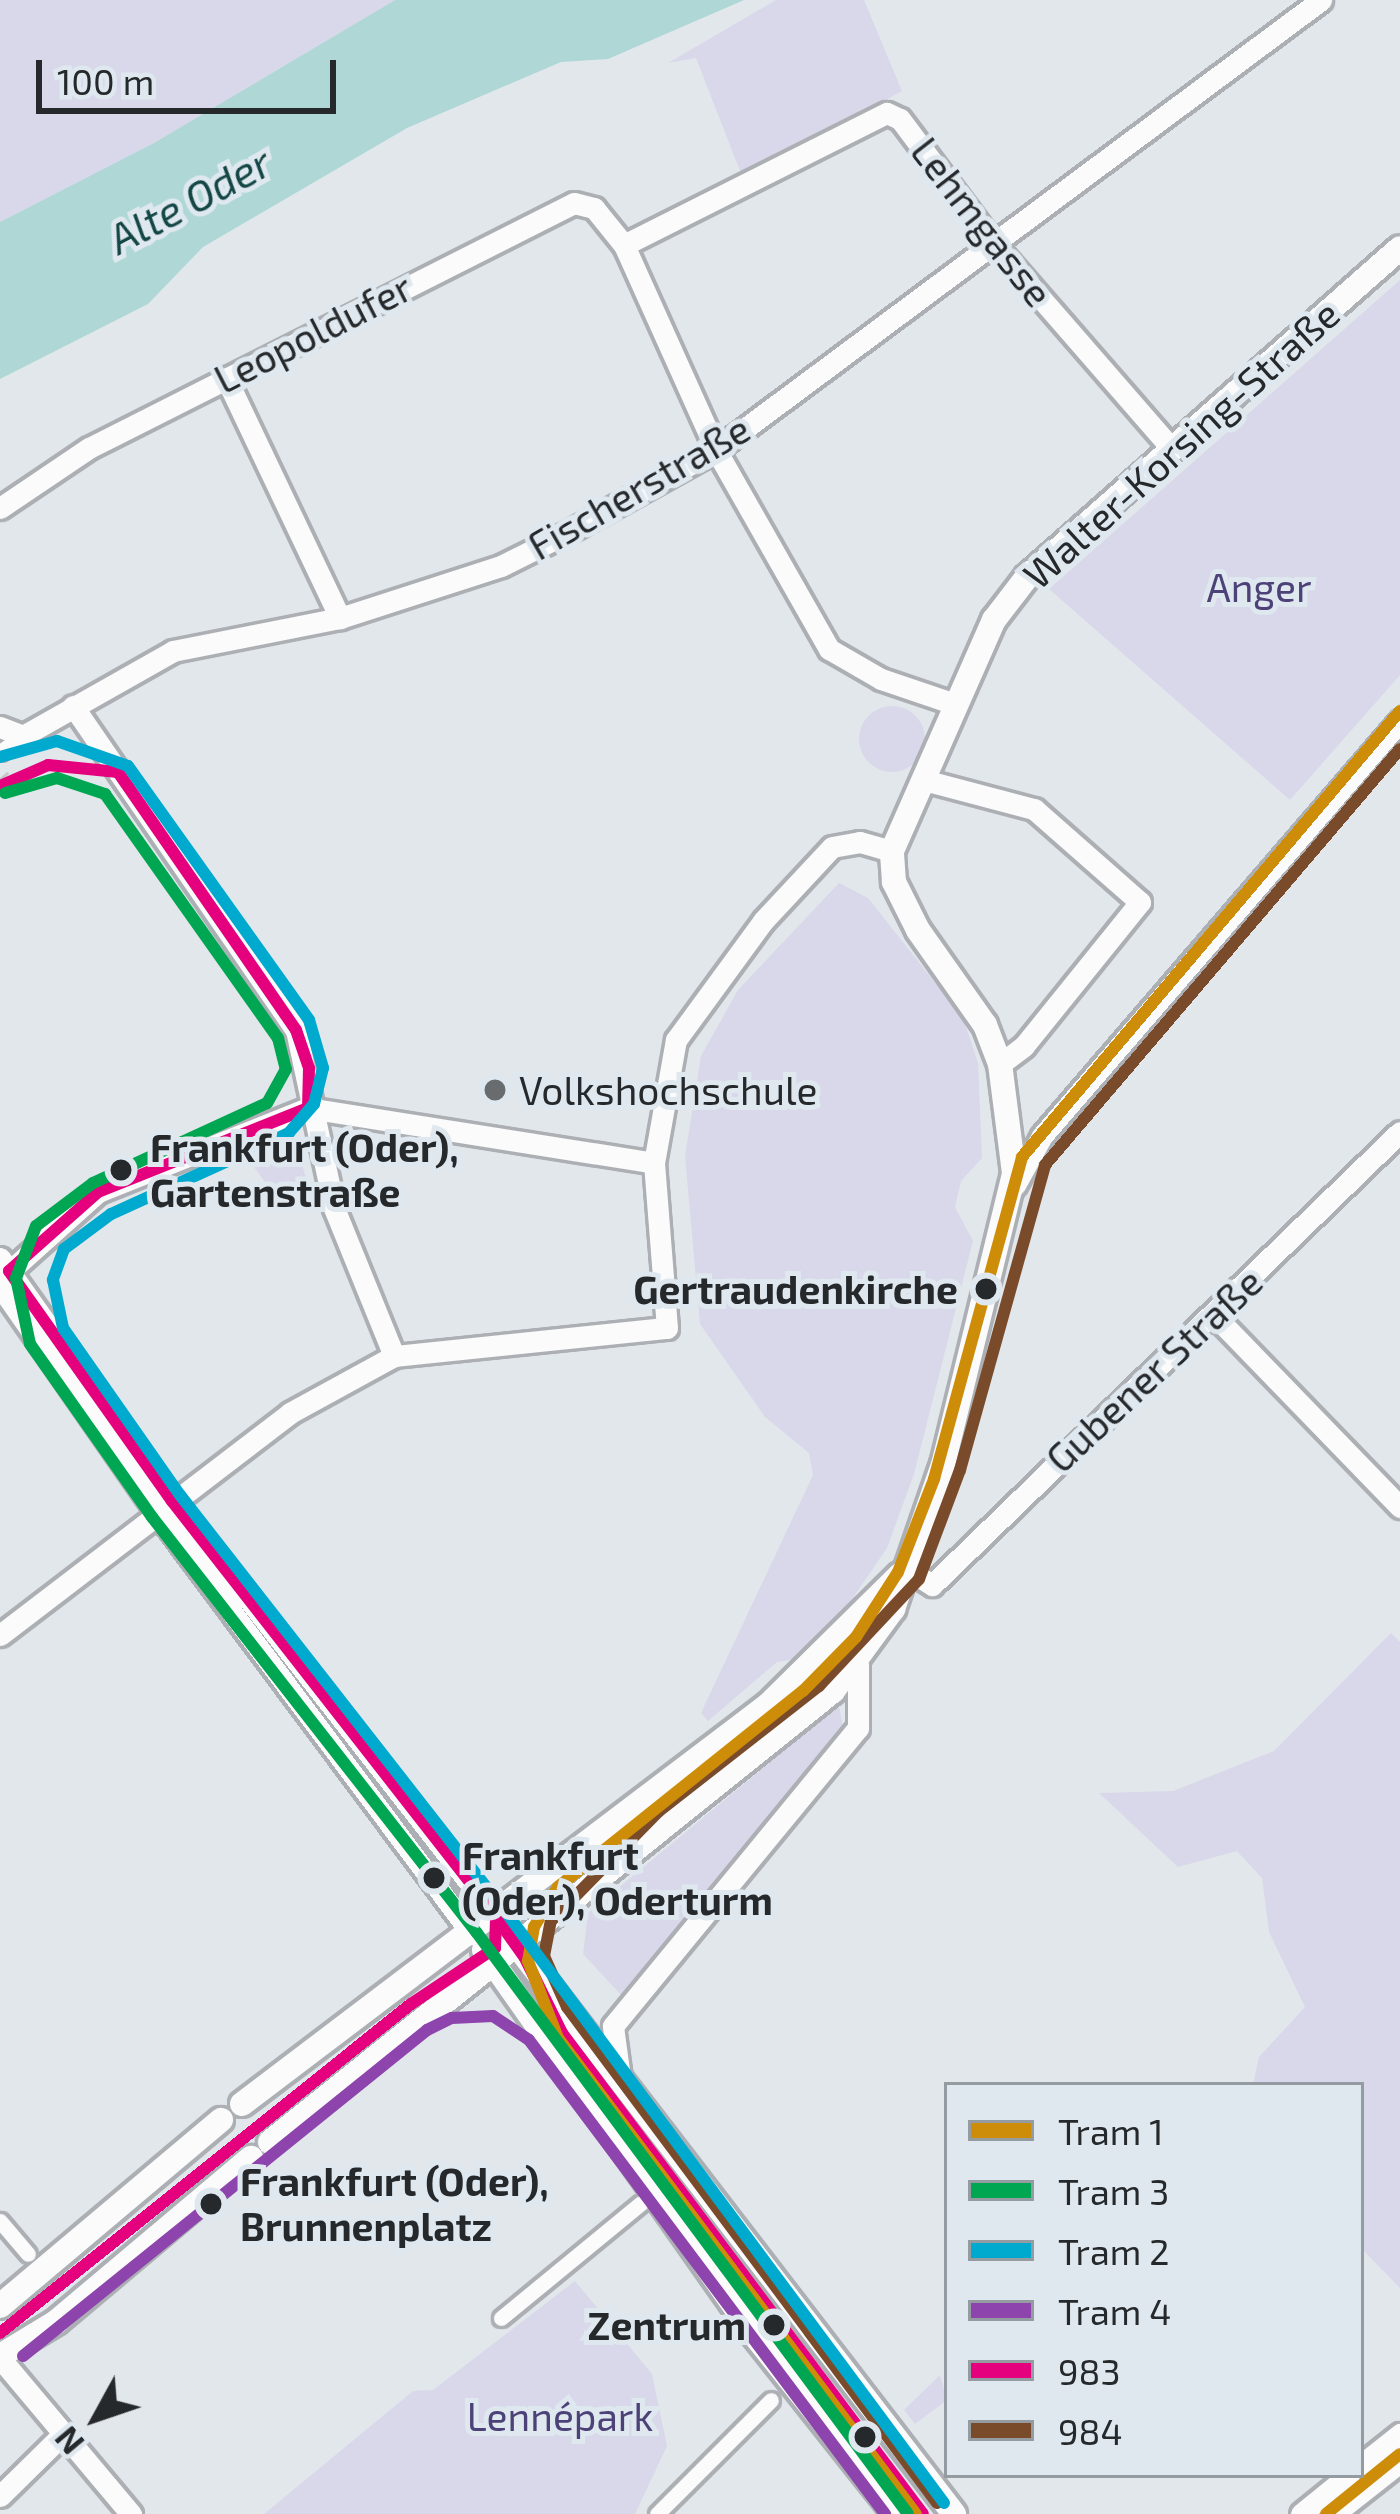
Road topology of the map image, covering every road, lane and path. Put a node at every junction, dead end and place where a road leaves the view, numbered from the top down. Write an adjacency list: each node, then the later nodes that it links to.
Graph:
1 (1322, 0): 2 (street, Fischerstraße)
2 (992, 242): 3 (street, Lehmgasse); 6 (street, Lehmgasse); 7 (street, Fischerstraße)
3 (624, 245): 5 (street, Leopoldufer); 7 (street)
4 (1400, 248): 6 (street, Walter-Korsing-Straße)
5 (226, 378): 8 (street, Leopoldufer); 9 (street)
6 (1172, 449): 10 (street, Walter-Korsing-Straße)
7 (716, 450): 9 (street, Fischerstraße); 10 (street)
8 (0, 508)
9 (340, 618): 11 (street, Fischerstraße)
10 (955, 704): 16 (street, Walter-Korsing-Straße)
11 (73, 706): 14 (street, Fischerstraße); 19 (street)
12 (1400, 722): 22 (street)
13 (0, 727): 14 (street)
14 (23, 736): 15 (street)
15 (0, 752)
16 (924, 780): 17 (street, Walter-Korsing-Straße); 18 (street)
17 (892, 851): 18 (street); 21 (street)
18 (1000, 1064): 22 (street)
19 (308, 1108): 21 (street); 23 (street); 25 (street)
20 (1400, 1132): 24 (street, Gubener Straße)
21 (654, 1163): 25 (street)
22 (1013, 1192): 28 (street)
23 (2, 1274): 26 (street)
24 (1213, 1314): 27 (street); 28 (street, Gubener Straße)
25 (394, 1356): 26 (street)
26 (165, 1507): 29 (street); 31 (street); 32 (street)
27 (1400, 1507)
28 (905, 1568): 30 (street); 31 (street)
29 (0, 1635)
30 (858, 1664): 33 (street); 35 (street)
31 (496, 1917): 32 (street); 33 (street)
32 (472, 1934): 34 (street); 36 (street)
33 (514, 1943): 34 (street); 35 (street)
34 (491, 1960): 43 (street); 53 (street)
35 (621, 2079): 54 (street)
36 (242, 2104)
37 (221, 2120): 41 (street)
38 (641, 2203): 42 (street)
39 (0, 2221): 40 (street)
40 (28, 2254)
41 (0, 2306)
42 (501, 2318)
43 (0, 2357): 45 (street)
44 (771, 2400): 52 (street)
45 (63, 2434): 50 (street); 51 (street)
46 (1400, 2434): 48 (street)
47 (1400, 2462): 56 (street)
48 (1364, 2463)
49 (1345, 2478): 55 (street)
50 (0, 2496)
51 (130, 2514)
52 (657, 2514)
53 (896, 2514)
54 (954, 2514)
55 (1301, 2514)
56 (1334, 2514)

